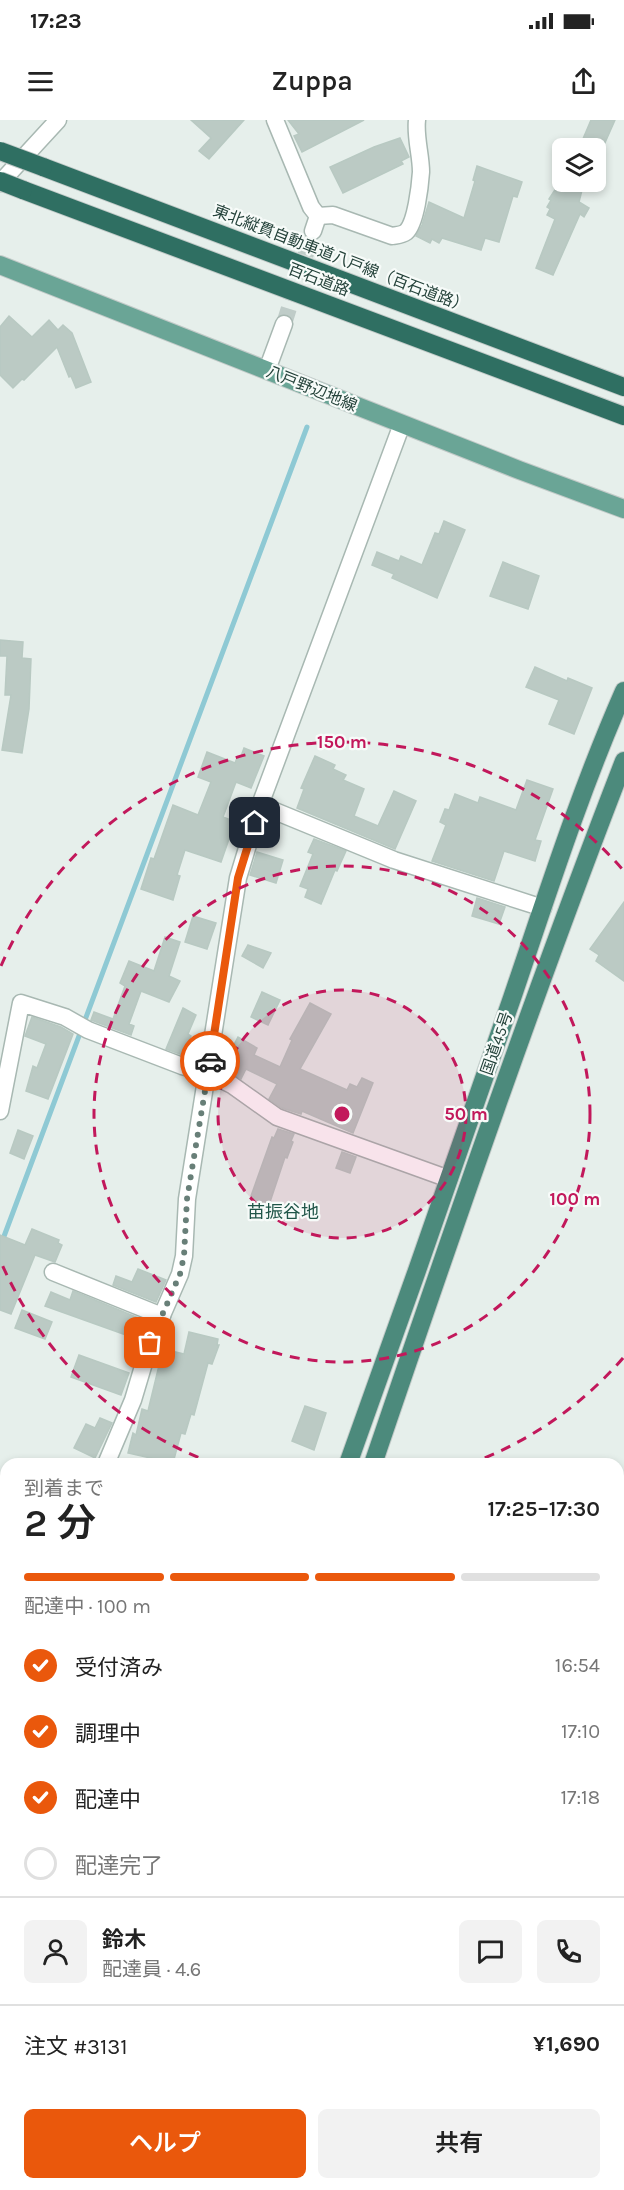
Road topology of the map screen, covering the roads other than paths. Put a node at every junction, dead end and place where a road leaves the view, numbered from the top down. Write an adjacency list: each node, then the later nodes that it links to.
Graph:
1 (58, 120): 5 (street)
2 (275, 120): 3 (street)
3 (417, 120)
4 (0, 151): 9 (highway, 東北縦貫自動車道八戸線（百石道路）, bridge)
5 (0, 182): 10 (highway, 百石道路, bridge)
6 (0, 265): 8 (main road, 八戸野辺地線)
7 (284, 324): 8 (street)
8 (267, 370): 11 (main road, 八戸野辺地線)
9 (624, 387)
10 (624, 416)
11 (402, 424): 12 (main road, 八戸野辺地線); 15 (street)
12 (624, 509)
13 (624, 692): 16 (highway, 国道45号)
14 (624, 761): 24 (highway, 国道45号)
15 (260, 805): 16 (street); 17 (street)
16 (543, 908): 19 (highway, 国道45号)
17 (208, 1073): 18 (street); 19 (street); 21 (street)
18 (0, 1111)
19 (449, 1179): 23 (highway, 国道45号)
20 (53, 1272): 21 (street)
21 (162, 1316): 22 (street)
22 (109, 1458)
23 (350, 1458)
24 (375, 1458)

